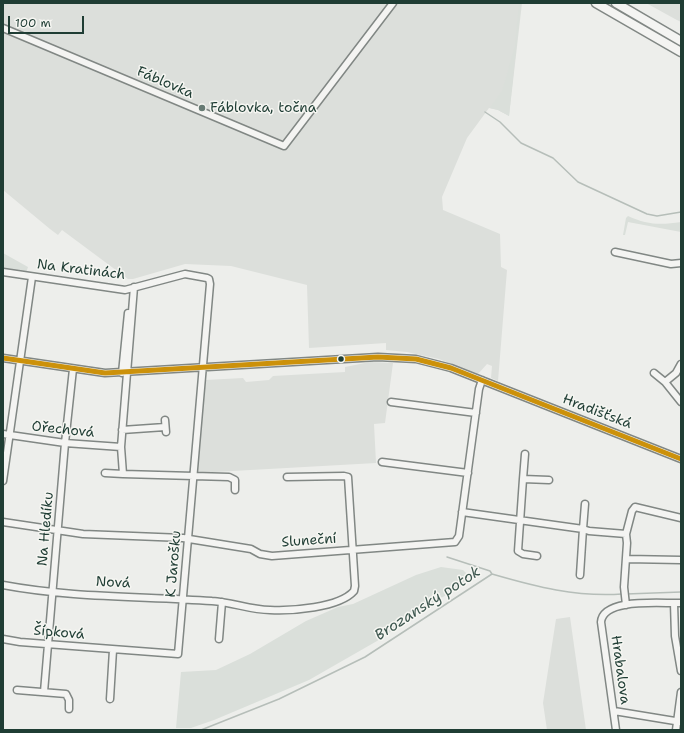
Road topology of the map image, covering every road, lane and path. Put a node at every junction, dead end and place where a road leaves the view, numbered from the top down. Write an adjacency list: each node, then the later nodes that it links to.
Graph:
1 (394, 3): 4 (street, Fáblovka)
2 (596, 3): 6 (main road)
3 (616, 3): 5 (main road)
4 (3, 28)
5 (681, 41)
6 (681, 52)
7 (615, 252): 8 (street)
8 (681, 263)
9 (3, 272): 10 (street, Na Kratinách)
10 (32, 277): 11 (street, Na Kratinách); 13 (street)
11 (131, 288): 15 (street, Na Kratinách); 17 (street)
12 (3, 358): 13 (street, Hradišťská)
13 (19, 361): 16 (street, Hradišťská); 26 (street)
14 (681, 364): 20 (street)
15 (203, 368): 17 (street, Hradišťská); 19 (street, Hradišťská); 35 (street, K Jarošku)
16 (73, 369): 17 (street, Hradišťská); 27 (street, Na Hledíku)
17 (125, 372): 25 (street)
18 (654, 372): 20 (street)
19 (482, 380): 23 (street, Sluneční); 30 (street, Hradišťská)
20 (665, 382): 22 (street)
21 (391, 402): 23 (street)
22 (681, 402)
23 (476, 413): 33 (street, Sluneční)
24 (165, 420): 25 (street)
25 (122, 430): 28 (street)
26 (6, 435): 27 (street, Ořechová); 38 (street)
27 (64, 443): 28 (street, Ořechová); 47 (street, Na Hledíku)
28 (121, 448): 34 (street)
29 (525, 454): 37 (street)
30 (681, 459)
31 (382, 462): 33 (street)
32 (105, 473): 34 (street)
33 (468, 473): 42 (street, Sluneční)
34 (123, 474): 35 (street)
35 (194, 476): 40 (street); 49 (street, K Jarošku)
36 (287, 477): 50 (street)
37 (523, 479): 39 (street); 44 (street)
38 (3, 480)
39 (549, 480)
40 (235, 490)
41 (584, 504): 46 (street)
42 (462, 512): 44 (street); 50 (street, Sluneční)
43 (681, 518): 48 (street)
44 (521, 519): 46 (street); 51 (street)
45 (3, 522): 47 (street, Sluneční)
46 (583, 529): 48 (street); 54 (street)
47 (58, 531): 49 (street, Sluneční); 56 (street, Na Hledíku)
48 (626, 534): 52 (street)
49 (188, 539): 50 (street, Sluneční); 57 (street, K Jarošku)
50 (353, 550): 58 (street, Nová)
51 (537, 556)
52 (627, 560): 53 (street); 61 (street)
53 (681, 560)
54 (580, 574)
55 (3, 585): 56 (street, Nová)
56 (53, 592): 57 (street, Nová); 64 (street, Na Hledíku)
57 (183, 599): 58 (street, Nová); 66 (street, K Jarošku)
58 (222, 602): 63 (street)
59 (674, 603): 60 (street); 61 (street); 67 (street)
60 (681, 603)
61 (626, 605): 73 (street, Hrabalova)
62 (3, 639): 64 (street, Šípková)
63 (219, 639)
64 (48, 644): 65 (street, Šípková); 69 (street, Na Hledíku)
65 (113, 650): 66 (street, Šípková); 71 (street)
66 (178, 654)
67 (681, 671)
68 (17, 690): 69 (street)
69 (44, 692): 72 (street)
70 (681, 692): 74 (street)
71 (110, 698)
72 (69, 709)
73 (614, 712): 74 (street); 75 (street, Hrabalova)
74 (679, 722): 76 (street)
75 (616, 730)
76 (676, 730)

